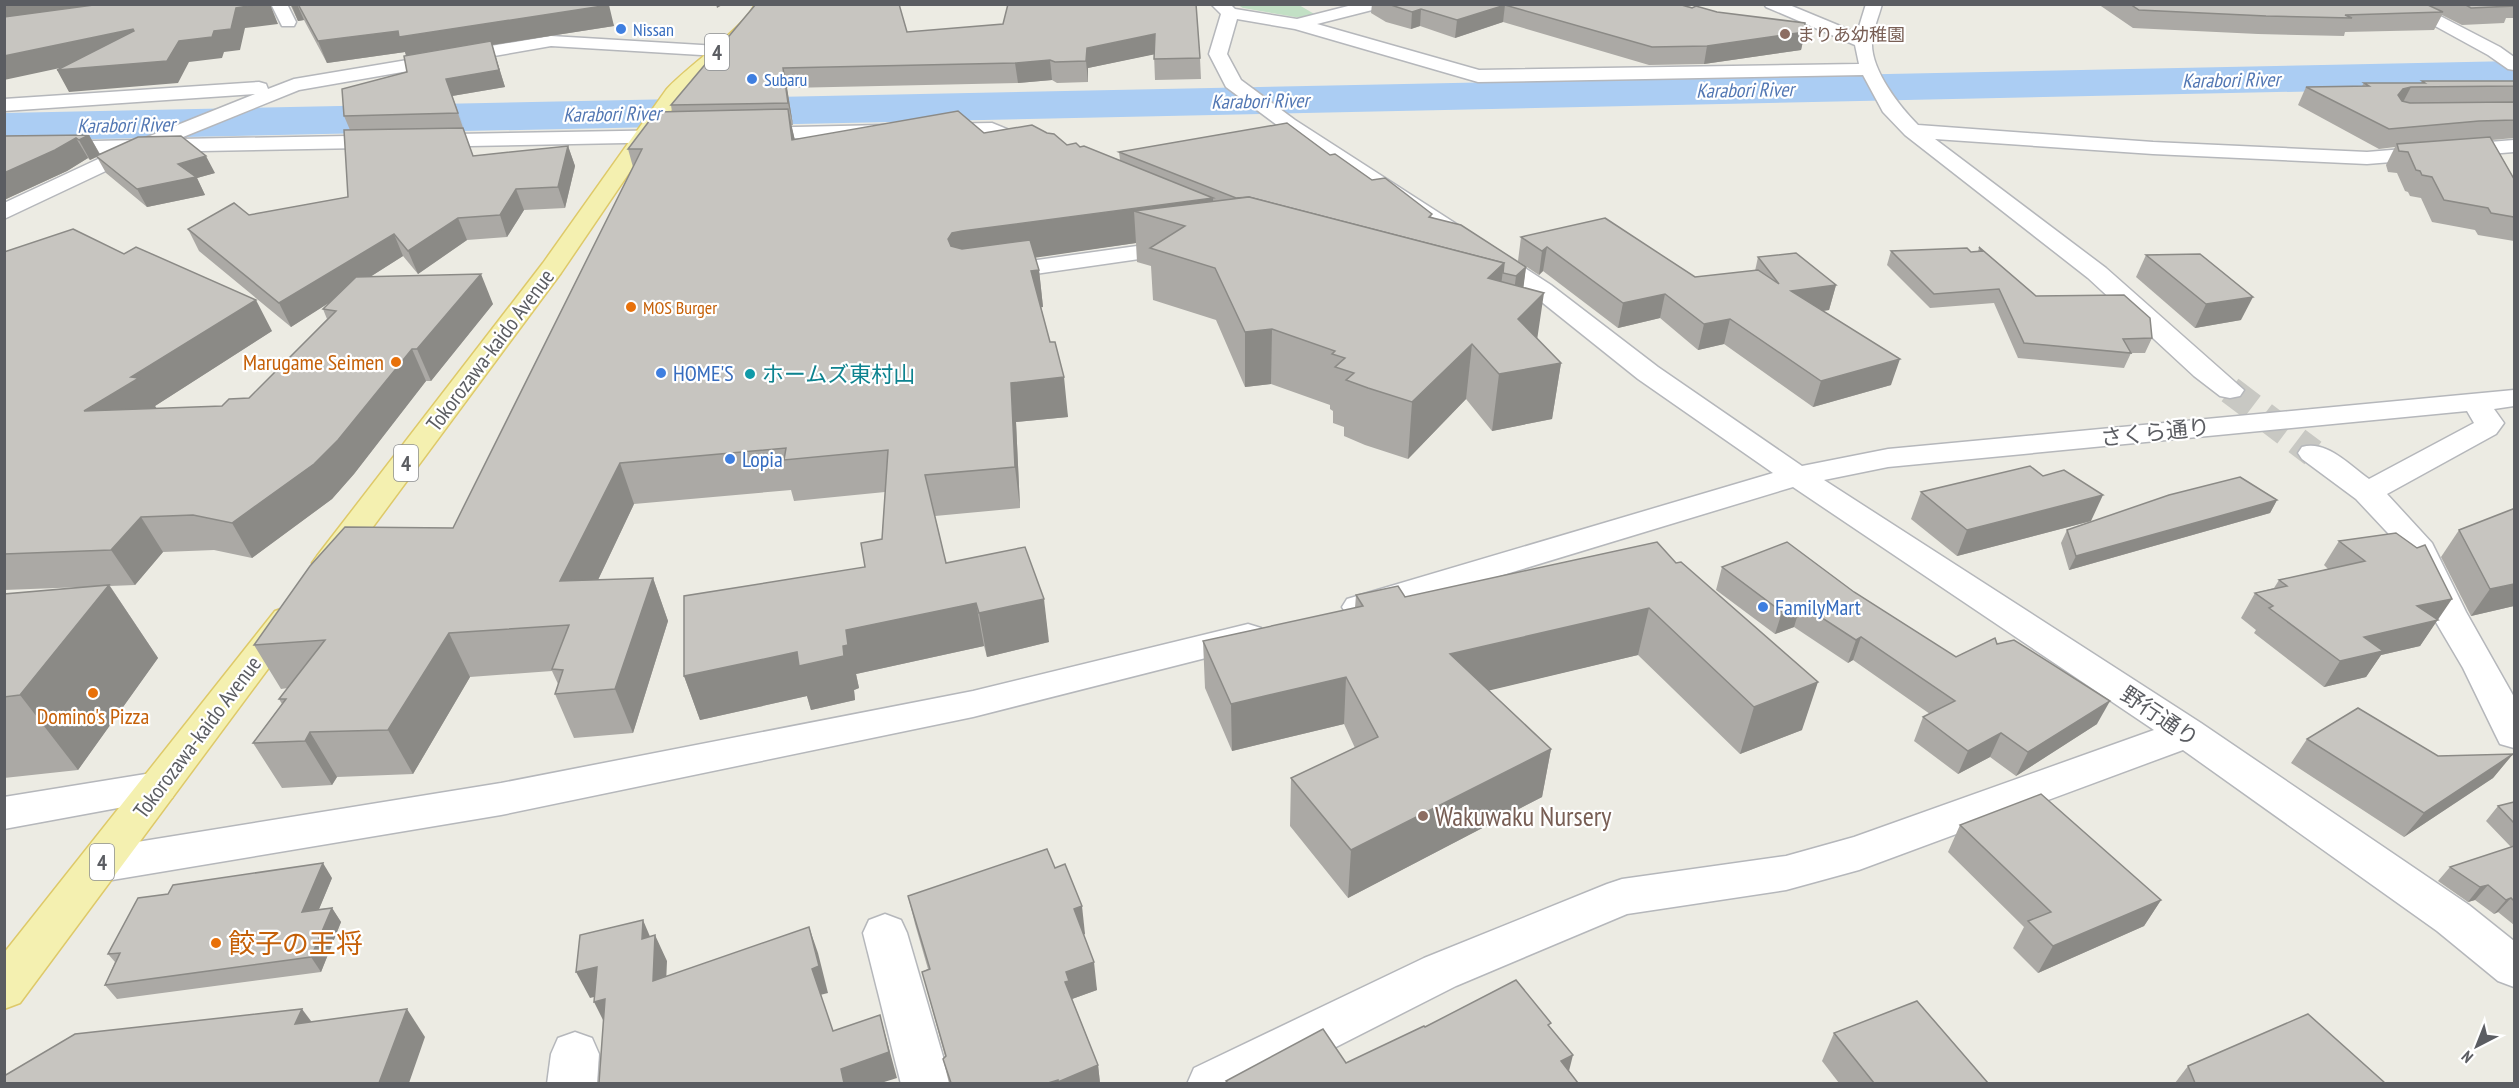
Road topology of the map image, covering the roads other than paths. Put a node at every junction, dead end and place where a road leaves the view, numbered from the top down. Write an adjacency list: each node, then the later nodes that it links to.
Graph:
1 (279, 4): 8 (street)
2 (763, 4): 11 (main road, Tokorozawa-kaido Avenue / 4)
3 (1378, 4): 9 (street)
4 (1772, 4): 10 (street)
5 (1874, 4): 10 (street)
6 (1224, 9): 9 (street); 28 (street, 野行通り)
7 (2396, 10): 12 (street)
8 (288, 22)
9 (1297, 24): 13 (street)
10 (1863, 42): 13 (street)
11 (718, 51): 14 (street); 17 (main road, Tokorozawa-kaido Avenue / 4)
12 (2514, 65)
13 (1870, 70): 16 (street)
14 (294, 85): 15 (street); 21 (street)
15 (4, 105)
16 (1912, 131): 20 (street); 29 (street)
17 (644, 134): 18 (street); 21 (street); 39 (main road, Tokorozawa-kaido Avenue / 4)
18 (701, 135)
19 (724, 135): 23 (street)
20 (2514, 146)
21 (141, 147): 22 (street); 24 (street)
22 (4, 149)
23 (1063, 159)
24 (4, 212)
25 (1205, 243): 26 (street)
26 (967, 276)
27 (1546, 320): 28 (street)
28 (1601, 335): 33 (street, 野行通り)
29 (2230, 390)
30 (2514, 398): 31 (street, さくら通り)
31 (2475, 402): 33 (street, さくら通り); 34 (street)
32 (2313, 453): 34 (street)
33 (1797, 476): 35 (street, さくら通り); 37 (street, 野行通り)
34 (2367, 492): 38 (street)
35 (1322, 618)
36 (1279, 629): 41 (street)
37 (2187, 733): 44 (street, 野行通り); 47 (street)
38 (2514, 734)
39 (158, 787): 40 (street); 41 (main road, Tokorozawa-kaido Avenue / 4)
40 (4, 813)
41 (100, 865): 43 (main road, Tokorozawa-kaido Avenue / 4)
42 (885, 933): 46 (street)
43 (24, 944): 45 (main road, Tokorozawa-kaido Avenue / 4)
44 (2514, 968)
45 (4, 989)
46 (926, 1083)
47 (1212, 1083)

